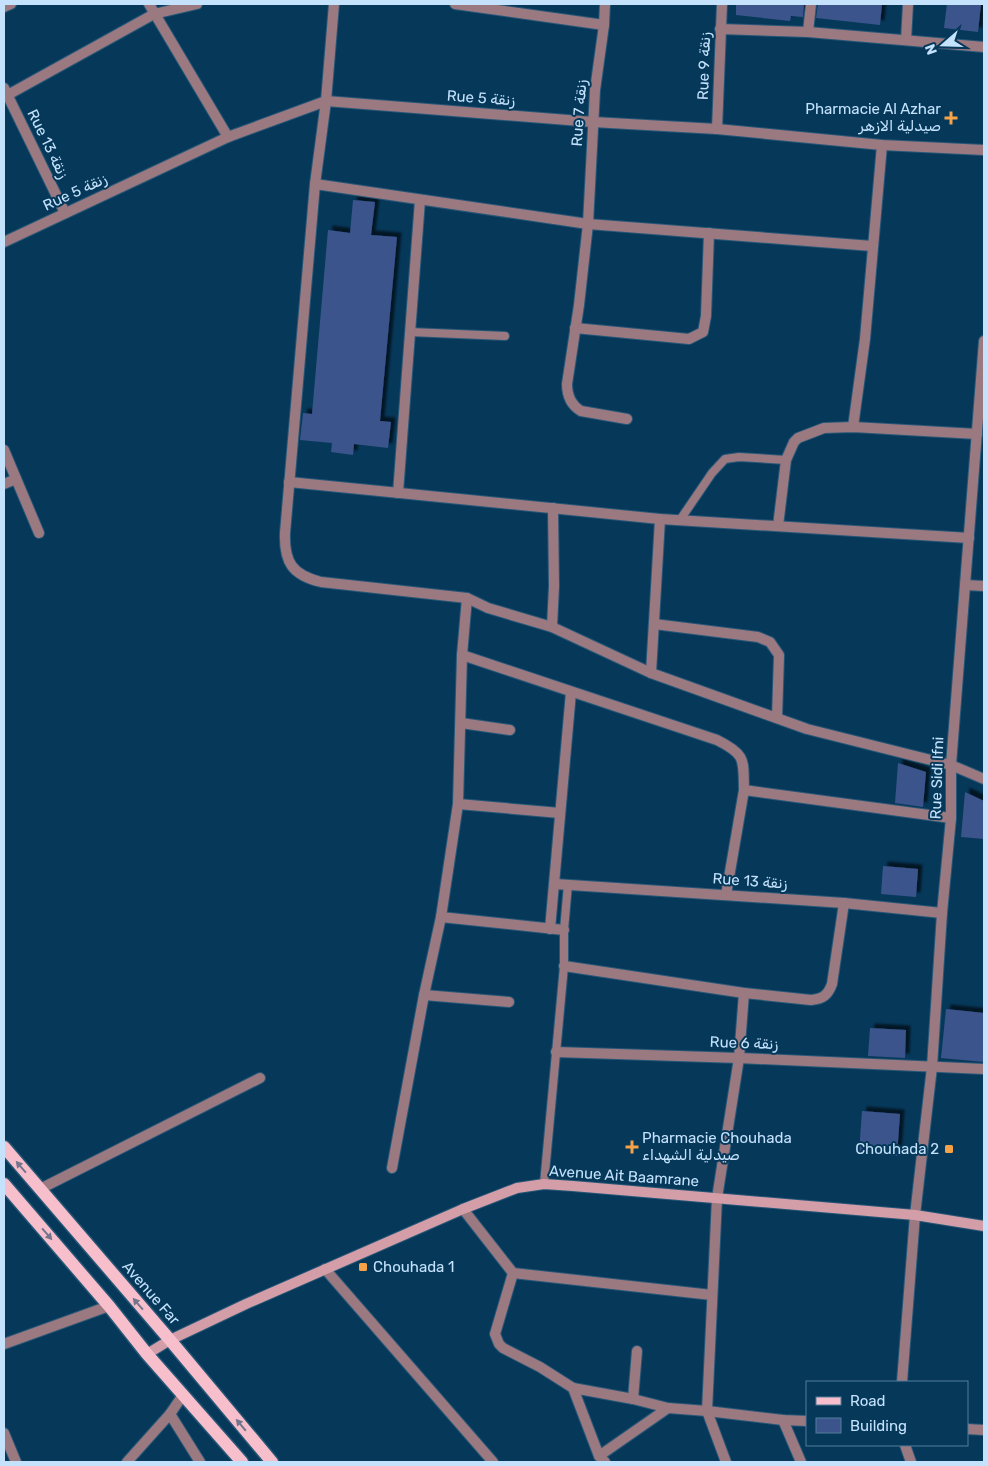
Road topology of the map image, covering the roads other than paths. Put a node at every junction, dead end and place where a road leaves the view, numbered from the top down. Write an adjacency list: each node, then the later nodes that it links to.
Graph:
1 (11, 4): 10 (street)
2 (149, 4): 11 (street)
3 (197, 4): 11 (street)
4 (334, 4): 18 (street)
5 (455, 4): 12 (street)
6 (605, 4): 12 (street, Rue 7 زنقة)
7 (722, 4): 13 (street, Rue 9 زنقة)
8 (811, 4): 14 (street)
9 (908, 4): 15 (street)
10 (4, 7)
11 (154, 14): 17 (street); 21 (street)
12 (604, 25): 19 (street, Rue 7 زنقة)
13 (720, 29): 14 (street); 20 (street, Rue 9 زنقة)
14 (808, 32): 15 (street)
15 (906, 40): 16 (street)
16 (984, 47)
17 (5, 94): 26 (street, Rue 13 زنقة)
18 (326, 101): 19 (street, Rue 5 زنقة); 21 (street, Rue 5 زنقة); 24 (street)
19 (593, 122): 20 (street, Rue 5 زنقة); 27 (street, Rue 7 زنقة)
20 (717, 129): 22 (street, Rue 5 زنقة)
21 (228, 137): 26 (street, Rue 5 زنقة)
22 (882, 145): 23 (street, Rue 5 زنقة); 30 (street)
23 (984, 150)
24 (315, 184): 25 (street); 41 (street)
25 (420, 200): 27 (street); 32 (street)
26 (65, 213): 29 (street, Rue 5 زنقة)
27 (588, 224): 28 (street); 31 (street, Rue 7 زنقة)
28 (709, 233): 30 (street); 31 (street)
29 (4, 242)
30 (872, 246): 36 (street)
31 (575, 328): 35 (street, Rue 7 زنقة)
32 (410, 332): 33 (lane); 43 (street)
33 (505, 336)
34 (984, 341): 37 (street, Rue Sidi Ifni)
35 (627, 419)
36 (853, 427): 37 (street); 39 (street)
37 (980, 434): 49 (street, Rue Sidi Ifni)
38 (4, 450): 40 (street)
39 (786, 460): 46 (lane); 47 (street)
40 (16, 479): 42 (street); 48 (street)
41 (289, 482): 43 (street); 52 (street)
42 (4, 484)
43 (398, 493): 44 (street)
44 (553, 508): 45 (street); 54 (street)
45 (660, 519): 46 (street); 53 (street)
46 (680, 520): 47 (street)
47 (778, 526): 49 (street)
48 (39, 534)
49 (969, 538): 50 (street, Rue Sidi Ifni)
50 (965, 585): 51 (street); 61 (street, Rue Sidi Ifni)
51 (984, 586)
52 (467, 598): 54 (street); 55 (street)
53 (654, 624): 56 (street); 58 (street)
54 (552, 627): 56 (street)
55 (462, 655): 57 (street); 59 (street)
56 (651, 673): 58 (street)
57 (571, 692): 63 (street); 65 (street)
58 (777, 718): 61 (street)
59 (460, 723): 60 (street); 64 (street)
60 (510, 730)
61 (950, 765): 62 (street); 66 (street, Rue Sidi Ifni)
62 (984, 778)
63 (744, 790): 66 (street); 69 (street)
64 (458, 804): 65 (street); 72 (street)
65 (560, 813): 67 (street)
66 (951, 818): 71 (street, Rue Sidi Ifni)
67 (555, 884): 68 (street, Rue 13 زنقة); 73 (street)
68 (568, 884): 69 (street, Rue 13 زنقة); 74 (lane)
69 (726, 895): 70 (street, Rue 13 زنقة)
70 (844, 902): 71 (street, Rue 13 زنقة); 76 (street)
71 (942, 913): 81 (street, Rue Sidi Ifni)
72 (441, 917): 73 (street); 77 (street)
73 (550, 929): 74 (street)
74 (564, 930): 75 (lane)
75 (564, 966): 76 (street); 79 (lane)
76 (744, 993): 80 (street)
77 (424, 995): 78 (street); 85 (street)
78 (509, 1002)
79 (556, 1052): 80 (street, Rue 6 زنقة); 87 (lane)
80 (739, 1058): 81 (street, Rue 6 زنقة); 89 (street)
81 (932, 1067): 82 (street, Rue 6 زنقة); 91 (street, Rue Sidi Ifni)
82 (984, 1069)
83 (260, 1078): 88 (street)
84 (4, 1146): 88 (main road, Avenue Far, one-way to 84)
85 (392, 1168)
86 (4, 1184): 96 (main road, one-way to 96)
87 (544, 1184): 89 (street, Avenue Ait Baamrane); 90 (street, Avenue Ait Baamrane)
88 (40, 1189): 97 (main road, Avenue Far, one-way to 88)
89 (717, 1198): 91 (street, Avenue Ait Baamrane); 95 (street)
90 (463, 1209): 93 (street, Avenue Ait Baamrane); 94 (street)
91 (915, 1214): 92 (street, Avenue Ait Baamrane); 101 (street, Rue Sidi Ifni)
92 (984, 1226)
93 (326, 1269): 97 (street, Avenue Ait Baamrane); 120 (street)
94 (513, 1273): 95 (street); 102 (street)
95 (712, 1295): 106 (street)
96 (109, 1306): 98 (street); 100 (main road)
97 (170, 1340): 100 (street, Avenue Ait Baamrane); 119 (main road, Avenue Far, one-way to 97)
98 (4, 1344)
99 (637, 1351): 104 (street)
100 (147, 1354): 103 (main road)
101 (902, 1381)
102 (573, 1388): 104 (street); 114 (street)
103 (183, 1395): 107 (street); 118 (main road)
104 (633, 1399): 105 (street)
105 (668, 1408): 106 (street); 114 (street)
106 (707, 1411): 108 (street); 121 (street)
107 (170, 1414): 116 (street); 117 (street)
108 (783, 1420): 109 (street); 122 (street)
109 (806, 1421)
110 (968, 1429): 111 (street)
111 (984, 1430)
112 (4, 1433): 115 (street)
113 (905, 1446): 123 (street)
114 (602, 1459)
115 (16, 1462)
116 (127, 1462)
117 (200, 1462)
118 (242, 1462)
119 (272, 1462)
120 (494, 1462)
121 (726, 1462)
122 (801, 1462)
123 (911, 1462)

